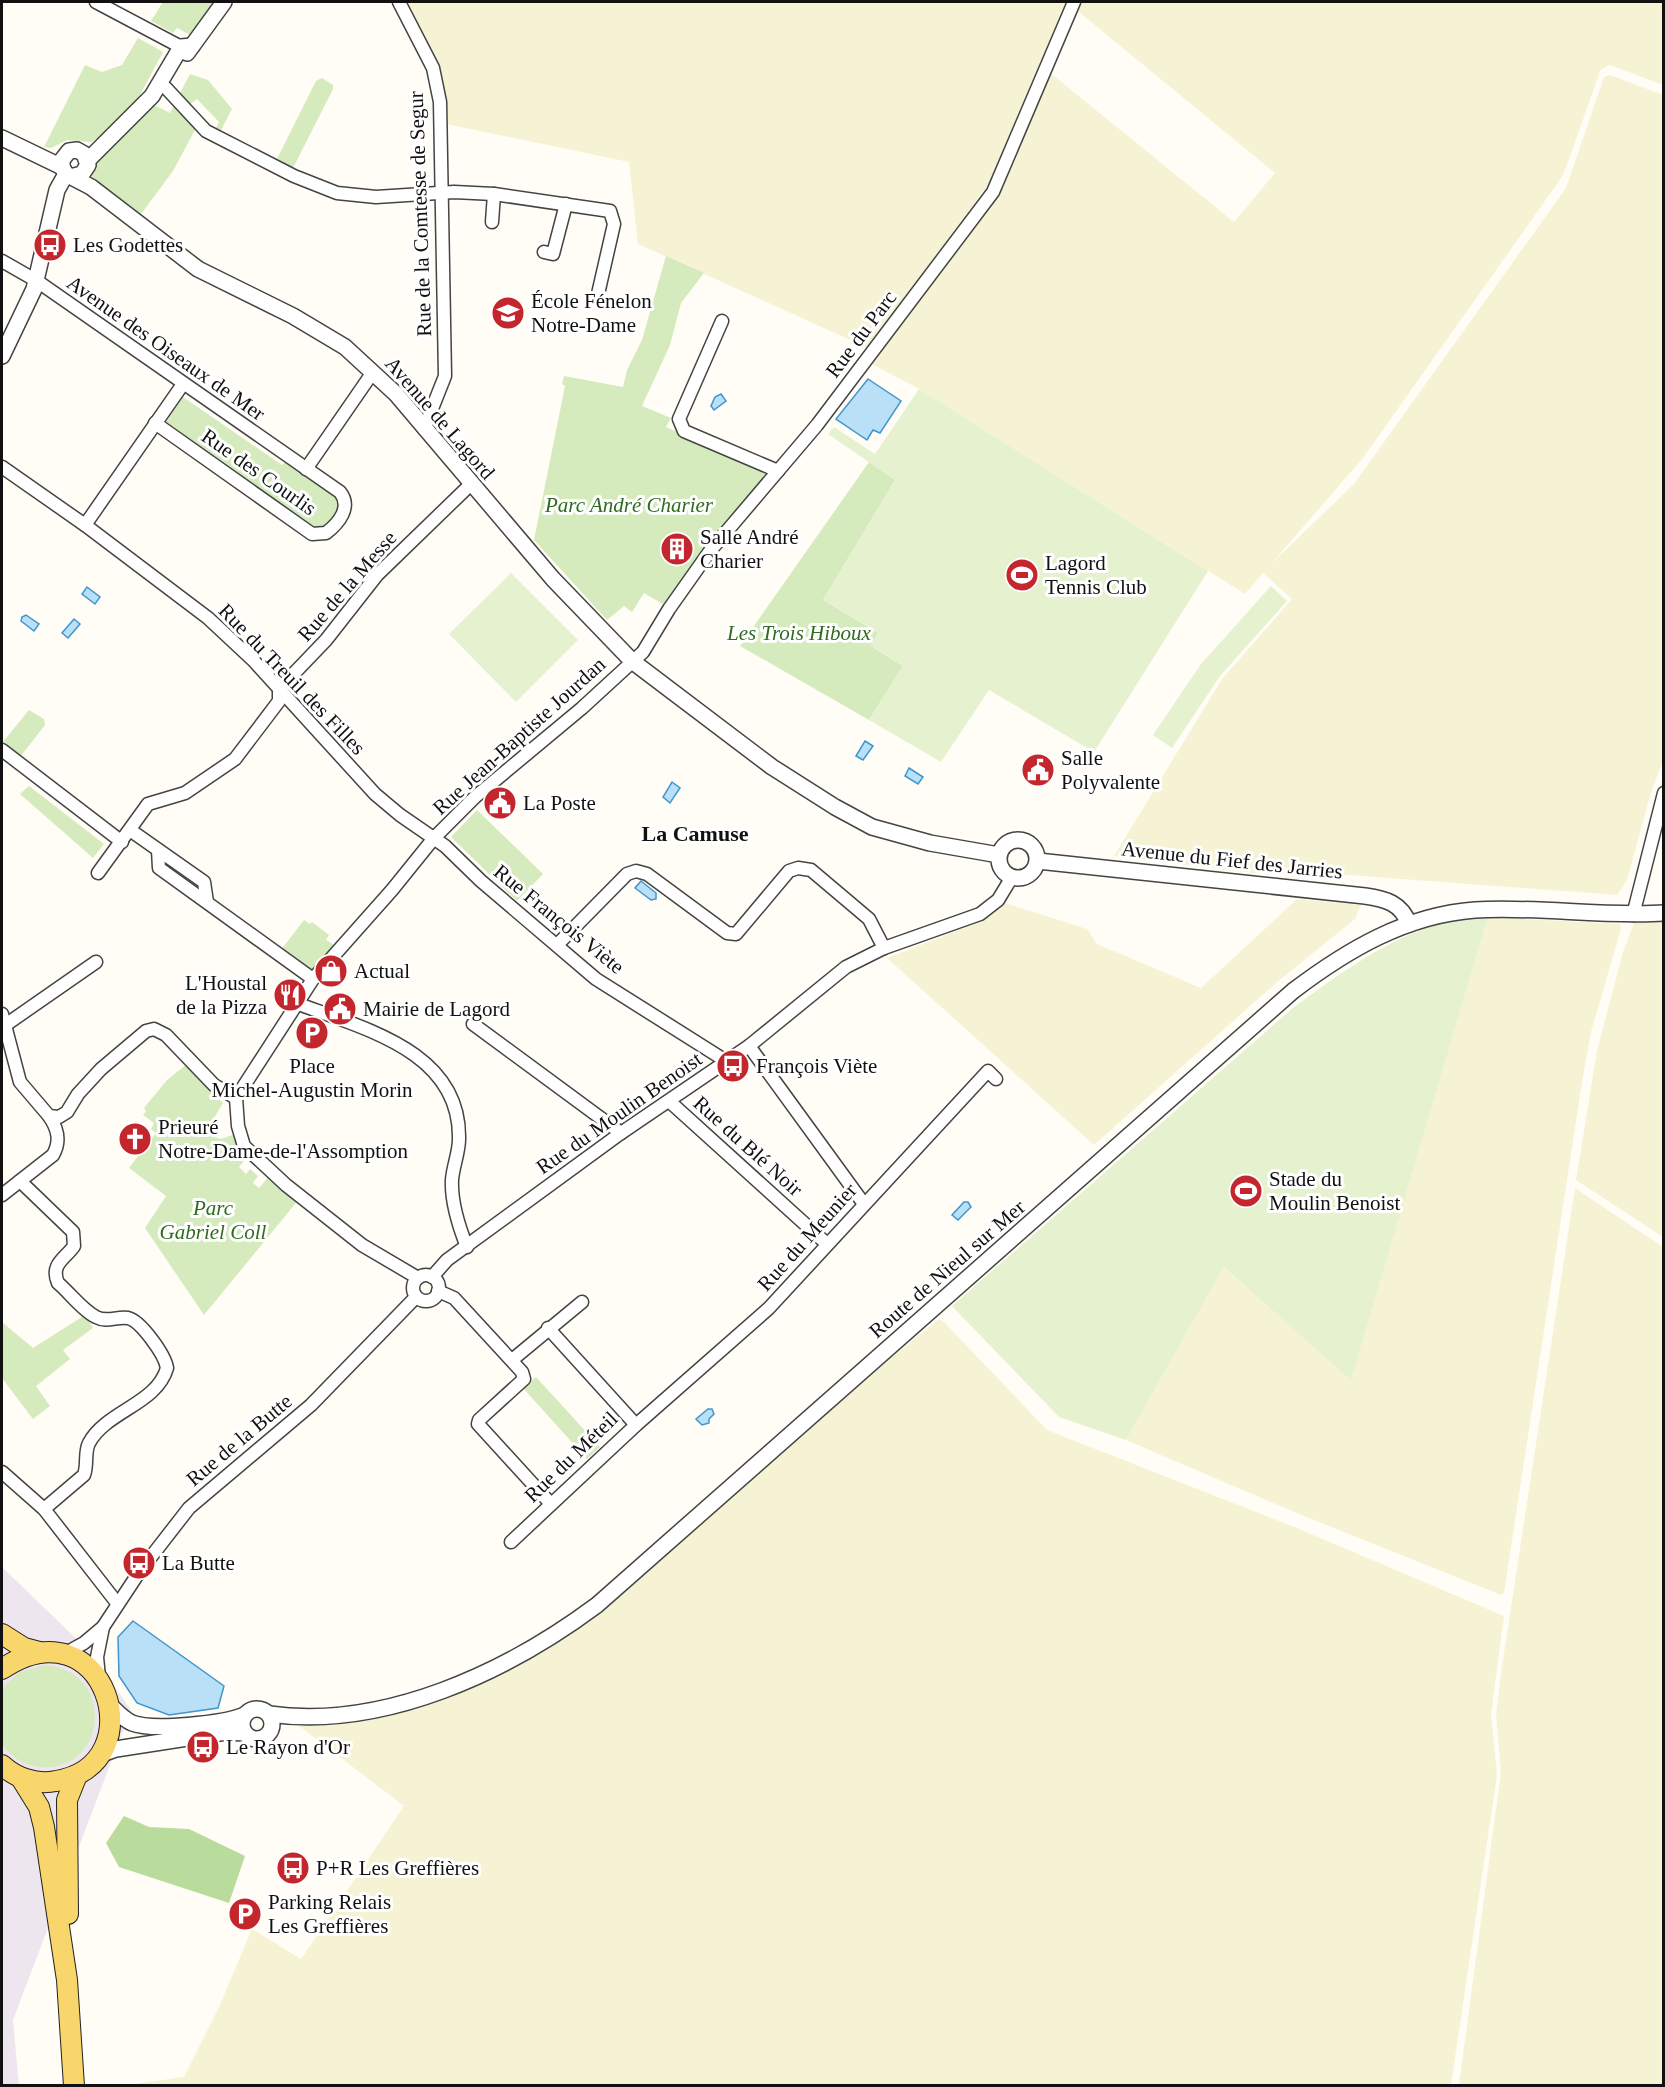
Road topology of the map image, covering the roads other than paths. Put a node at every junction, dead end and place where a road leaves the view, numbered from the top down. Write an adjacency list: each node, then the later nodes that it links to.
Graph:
1 (96, 2): 5 (street)
2 (224, 2): 6 (street)
3 (399, 2): 12 (street, Rue de la Comtesse de Segur)
4 (1074, 2): 27 (street, Rue du Parc)
5 (110, 5): 6 (street)
6 (186, 46): 7 (street); 8 (street)
7 (166, 88): 8 (street); 12 (street)
8 (152, 96): 10 (street)
9 (2, 138): 10 (street, Avenue de Lagord)
10 (74, 165): 17 (street); 21 (street, Avenue de Lagord)
11 (494, 194): 12 (street); 13 (street); 14 (street)
12 (441, 195): 24 (street, Rue de la Comtesse de Segur)
13 (566, 204): 15 (street); 18 (street)
14 (492, 222)
15 (544, 252)
16 (2, 261): 17 (street, Avenue des Oiseaux de Mer)
17 (36, 280): 20 (street); 22 (street, Avenue des Oiseaux de Mer)
18 (598, 294)
19 (722, 321): 27 (street)
20 (2, 356)
21 (374, 372): 24 (street, Avenue de Lagord); 26 (street)
22 (183, 384): 23 (street); 26 (street, Avenue des Oiseaux de Mer)
23 (155, 423): 26 (street, Rue des Courlis); 29 (street)
24 (424, 429): 28 (street, Avenue de Lagord)
25 (2, 467): 29 (street, Rue du Treuil des Filles)
26 (306, 469)
27 (778, 471): 30 (street, Rue du Parc)
28 (471, 484): 30 (street, Avenue de Lagord); 31 (street, Rue de la Messe)
29 (85, 525): 31 (street, Rue du Treuil des Filles)
30 (632, 661): 35 (street, Rue Jean-Baptiste Jourdan); 37 (street)
31 (279, 689): 34 (street); 35 (street, Rue du Treuil des Filles)
32 (2, 750): 36 (street)
33 (1664, 793): 42 (street)
34 (130, 830): 36 (street); 47 (street)
35 (434, 838): 44 (street, Rue François Viète); 47 (street, Rue Jean-Baptiste Jourdan)
36 (122, 842): 39 (street)
37 (999, 855): 38 (street); 40 (street)
38 (1038, 861): 40 (street); 43 (street, Avenue du Fief des Jarries)
39 (98, 873)
40 (1012, 877): 45 (street, Rue du Moulin Benoist)
41 (1664, 913): 42 (street, Route de Nieul sur Mer)
42 (1633, 915): 43 (street, Route de Nieul sur Mer)
43 (1409, 924): 87 (street, Route de Nieul sur Mer)
44 (557, 945): 45 (street); 52 (street, Rue François Viète)
45 (884, 948): 51 (street, Rue du Moulin Benoist)
46 (96, 962): 49 (street)
47 (313, 979): 48 (street, Rue Jean-Baptiste Jourdan)
48 (296, 1003): 54 (street, Rue Jean-Baptiste Jourdan); 64 (street)
49 (3, 1020): 57 (street)
50 (473, 1024): 59 (street)
51 (748, 1046): 52 (street, Rue du Moulin Benoist); 62 (street)
52 (726, 1061): 55 (street, Rue du Moulin Benoist)
53 (996, 1079): 62 (street, Rue du Meunier)
54 (236, 1098): 56 (street); 66 (street)
55 (669, 1101): 59 (street, Rue du Moulin Benoist); 63 (street, Rue du Blé Noir)
56 (67, 1112): 57 (street); 58 (street)
57 (49, 1116): 58 (street)
58 (58, 1132): 60 (street)
59 (621, 1133): 64 (street, Rue du Moulin Benoist)
60 (20, 1181): 61 (street); 75 (street)
61 (2, 1195)
62 (864, 1204): 63 (street, Rue du Meunier)
63 (827, 1244): 72 (street, Rue du Meunier)
64 (466, 1247): 65 (street, Rue du Moulin Benoist)
65 (432, 1277): 66 (street); 67 (street)
66 (418, 1278): 68 (street)
67 (438, 1291): 68 (street); 71 (street)
68 (416, 1296): 77 (street, Rue de la Butte)
69 (582, 1302): 70 (street)
70 (548, 1328): 71 (street); 72 (street, Rue du Méteil)
71 (512, 1360): 74 (street)
72 (636, 1425): 74 (street, Rue du Méteil)
73 (2, 1472): 75 (street)
74 (551, 1504): 76 (street, Rue du Méteil)
75 (44, 1509): 77 (street)
76 (510, 1542)
77 (117, 1603): 78 (street, Rue de la Butte)
78 (103, 1627): 81 (street, Rue de la Butte); 83 (street, Rue de la Butte)
79 (2, 1634): 80 (main road)
80 (39, 1652): 81 (main road); 82 (main road)
81 (64, 1654): 83 (main road)
82 (2, 1669)
83 (99, 1678): 84 (main road)
84 (110, 1705): 86 (street); 90 (main road)
85 (268, 1714): 86 (street); 87 (street, Route de Nieul sur Mer); 88 (street)
86 (244, 1715): 89 (street)
87 (304, 1717): 88 (street, Route de Nieul sur Mer)
88 (270, 1731): 89 (street)
89 (245, 1732): 90 (street)
90 (99, 1755): 92 (main road)
91 (2, 1765): 93 (main road)
92 (77, 1775): 93 (main road); 94 (main road)
93 (21, 1778): 94 (main road)
94 (67, 1980): 95 (main road)
95 (74, 2085)

